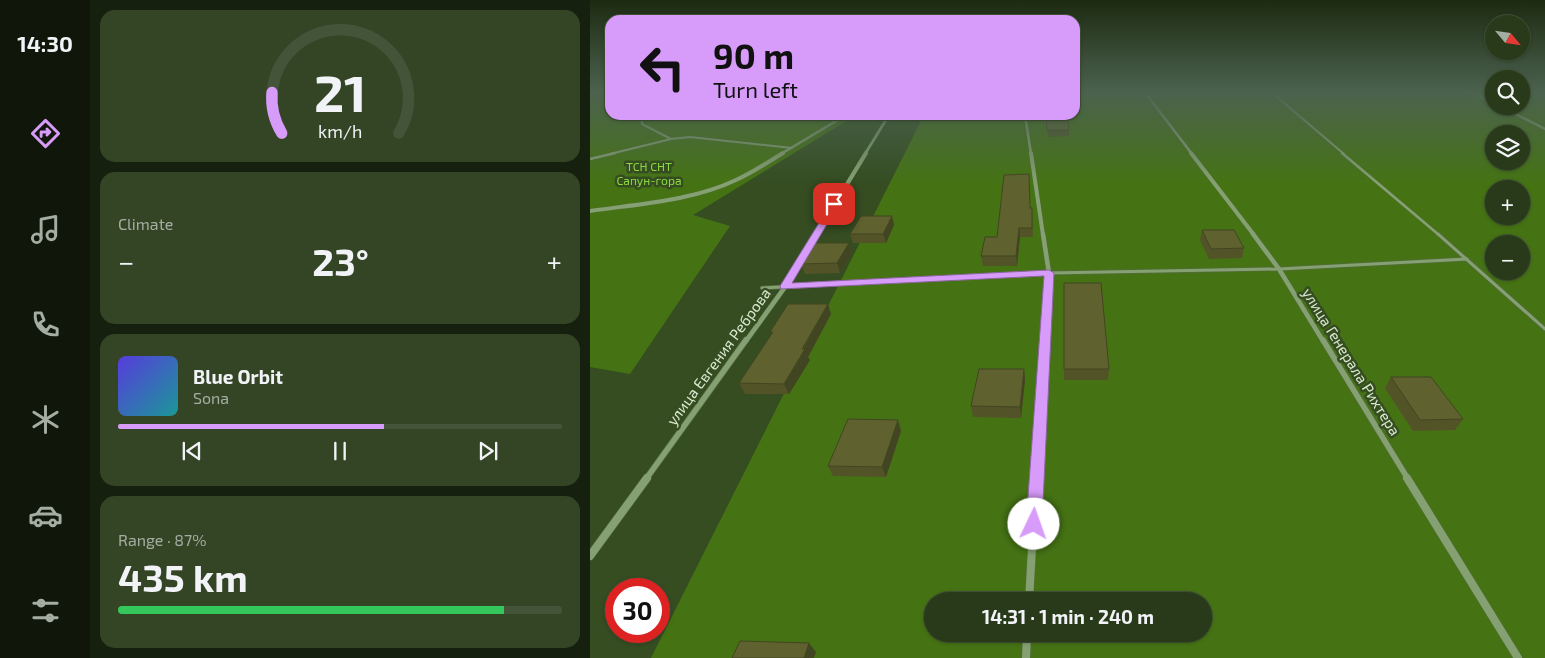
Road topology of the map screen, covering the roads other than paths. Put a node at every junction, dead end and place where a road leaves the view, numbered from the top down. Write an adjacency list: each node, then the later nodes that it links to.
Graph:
1 (642, 122): 9 (lane)
2 (835, 122): 10 (street)
3 (885, 122): 16 (street, улица Евгения Реброва)
4 (1026, 122): 15 (street)
5 (1167, 122): 14 (street, улица Генерала Рихтера)
6 (1306, 122): 13 (lane)
7 (1531, 122): 8 (street)
8 (1545, 129)
9 (671, 139): 10 (lane); 11 (lane)
10 (793, 148): 12 (street)
11 (590, 159)
12 (590, 211)
13 (1467, 259): 14 (lane); 18 (lane)
14 (1278, 269): 15 (lane); 23 (street, улица Генерала Рихтера)
15 (1049, 273): 16 (lane); 20 (street)
16 (785, 286): 17 (lane); 19 (street, улица Евгения Реброва)
17 (762, 288)
18 (1545, 329)
19 (590, 556)
20 (1030, 592)
21 (1027, 642): 22 (street)
22 (1026, 658)
23 (1518, 658)

